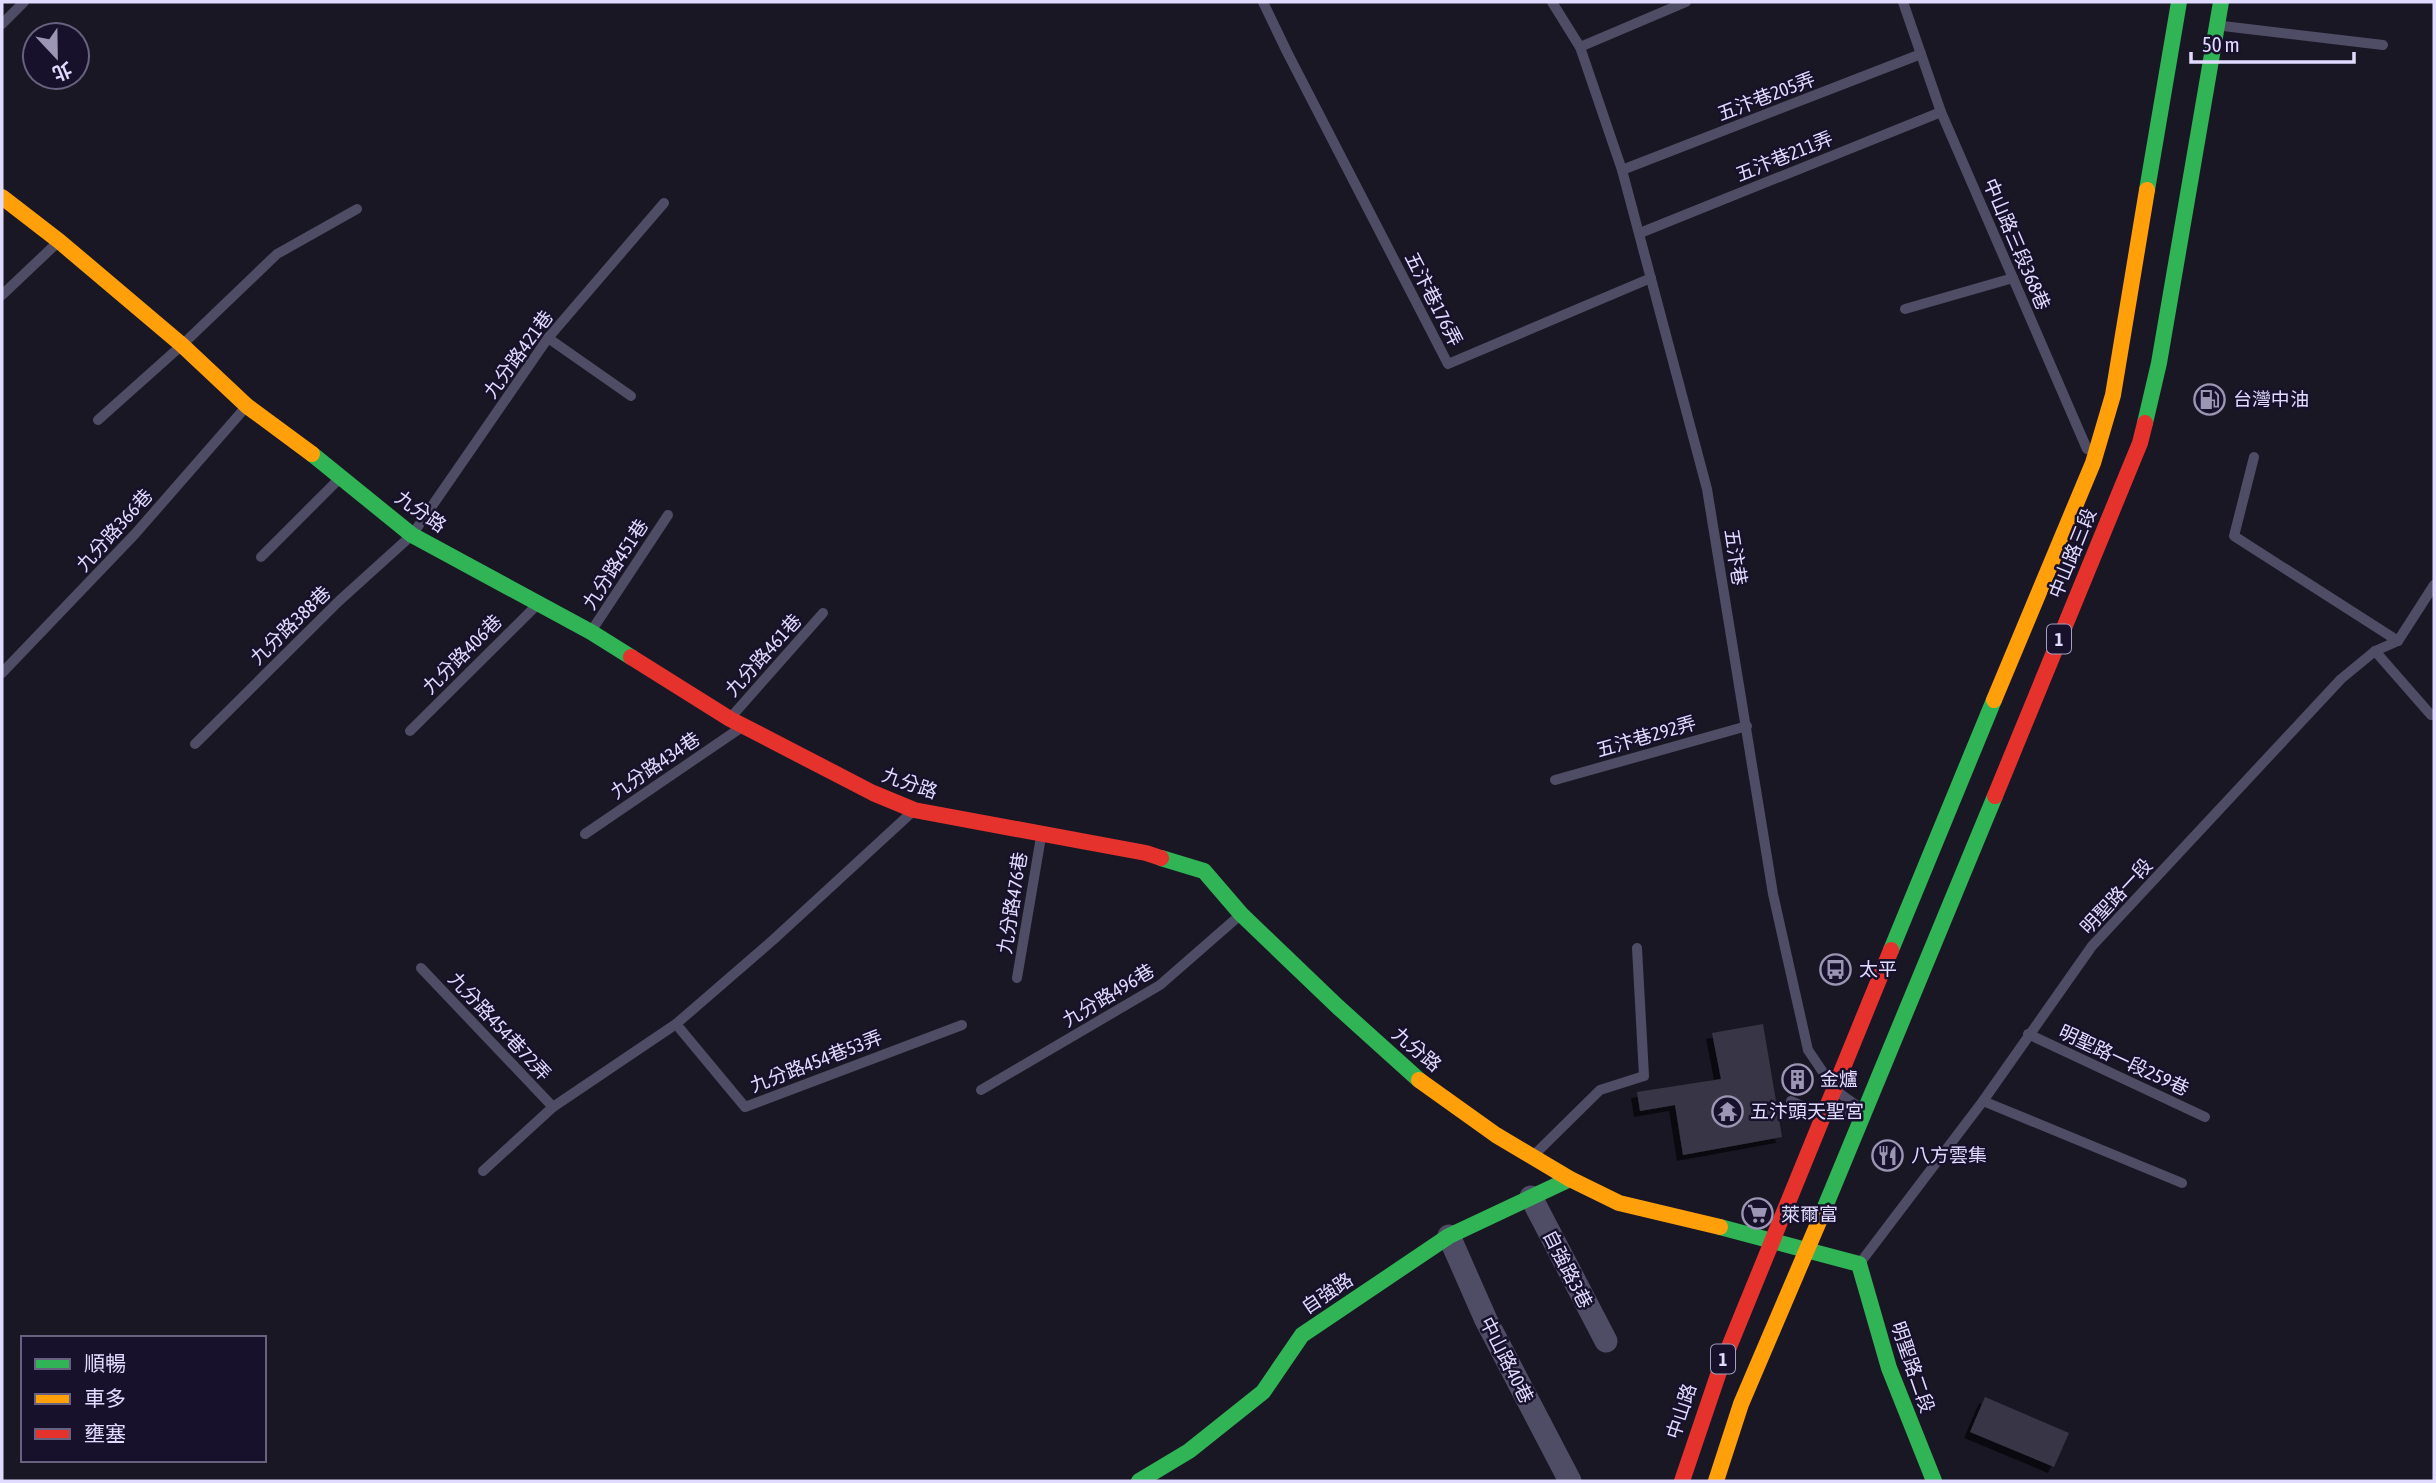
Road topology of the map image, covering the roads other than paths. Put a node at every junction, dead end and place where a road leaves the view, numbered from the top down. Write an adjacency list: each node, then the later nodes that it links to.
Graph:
1 (24, 2): 8 (lane)
2 (1263, 2): 20 (lane, 五汴巷176弄)
3 (1552, 2): 11 (lane, 五汴巷)
4 (1686, 2): 11 (lane)
5 (1903, 2): 12 (lane, 中山路三段368巷)
6 (2179, 2): 30 (main road, 中山路三段 / 1)
7 (2221, 2): 9 (main road, 中山路三段 / 1)
8 (2, 24)
9 (2217, 25): 10 (lane); 30 (main road, 中山路三段 / 1)
10 (2383, 45)
11 (1580, 47): 14 (lane, 五汴巷)
12 (1921, 54): 13 (lane, 中山路三段368巷); 14 (lane, 五汴巷205弄)
13 (1941, 112): 18 (lane, 五汴巷211弄); 21 (lane, 中山路三段368巷)
14 (1622, 170): 18 (lane, 五汴巷)
15 (2, 197): 19 (main road, 九分路)
16 (664, 203): 24 (lane, 九分路421巷)
17 (357, 209): 25 (lane)
18 (1640, 233): 20 (lane, 五汴巷)
19 (59, 241): 22 (lane); 25 (main road, 九分路)
20 (1651, 278): 44 (lane, 五汴巷)
21 (2013, 278): 23 (lane); 30 (lane, 中山路三段368巷)
22 (2, 295)
23 (1905, 309)
24 (548, 338): 26 (lane); 33 (lane, 九分路421巷)
25 (182, 345): 27 (main road, 九分路); 28 (lane)
26 (631, 396)
27 (247, 406): 31 (main road, 九分路); 41 (lane, 九分路366巷)
28 (99, 420)
29 (2254, 457): 39 (lane)
30 (2110, 468): 59 (main road, 中山路三段 / 1); 63 (main road, 中山路三段 / 1)
31 (341, 475): 33 (main road, 九分路); 34 (lane)
32 (668, 515): 38 (lane, 九分路451巷)
33 (412, 535): 36 (main road, 九分路); 46 (lane, 九分路388巷)
34 (261, 557)
35 (2434, 585): 39 (lane)
36 (539, 603): 38 (main road, 九分路); 45 (lane, 九分路406巷)
37 (823, 613): 43 (lane, 九分路461巷)
38 (591, 632): 43 (main road, 九分路)
39 (2398, 640): 40 (lane, 明聖路一段)
40 (2375, 651): 42 (lane); 57 (lane, 明聖路一段)
41 (2, 673)
42 (2434, 714)
43 (737, 722): 48 (main road, 九分路); 49 (lane, 九分路434巷)
44 (1747, 726): 47 (lane, 五汴巷292弄); 59 (lane, 五汴巷)
45 (410, 731)
46 (195, 744)
47 (1555, 780)
48 (914, 810): 50 (main road, 九分路); 55 (lane)
49 (585, 834)
50 (1041, 835): 51 (main road, 九分路); 54 (lane, 九分路476巷)
51 (1241, 914): 58 (lane, 九分路496巷); 66 (main road, 九分路)
52 (1637, 948): 66 (lane)
53 (421, 968): 62 (lane, 九分路454巷72弄)
54 (1017, 978)
55 (676, 1024): 56 (lane, 九分路454巷53弄); 62 (lane)
56 (962, 1025)
57 (2028, 1034): 61 (lane, 明聖路一段); 65 (lane, 明聖路一段259巷)
58 (981, 1090)
59 (1835, 1090): 63 (lane, 五汴巷); 64 (main road, 中山路三段 / 1)
60 (1791, 1101): 64 (lane)
61 (1983, 1101): 69 (lane); 74 (lane, 明聖路一段)
62 (553, 1107): 67 (lane)
63 (1866, 1112): 64 (lane); 73 (main road, 中山路三段 / 1)
64 (1824, 1115): 72 (main road, 中山路三段 / 1)
65 (2204, 1117)
66 (1532, 1157): 68 (main road, 九分路)
67 (483, 1171)
68 (1570, 1180): 70 (main road, 自強路); 72 (main road, 九分路)
69 (2182, 1183)
70 (1531, 1197): 71 (main road, 自強路); 75 (street, 自強路3巷)
71 (1450, 1236): 76 (main road, 自強路); 77 (street, 中山路40巷)
72 (1774, 1240): 73 (main road, 九分路); 78 (main road, 中山路 / 1)
73 (1806, 1249): 74 (main road, 九分路); 79 (main road, 1)
74 (1859, 1264): 80 (main road, 明聖路二段)
75 (1606, 1341)
76 (1149, 1479)
77 (1570, 1481)
78 (1682, 1481)
79 (1716, 1481)
80 (1934, 1481)

